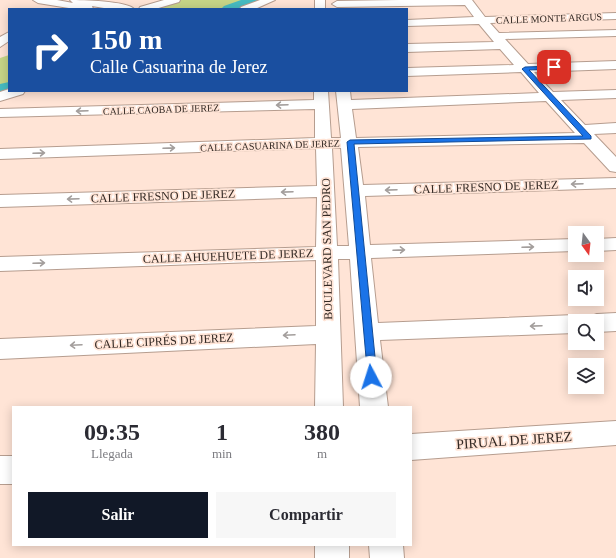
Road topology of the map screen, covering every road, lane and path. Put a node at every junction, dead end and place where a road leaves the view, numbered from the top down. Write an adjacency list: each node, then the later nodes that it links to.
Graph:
1 (75, 0): 10 (street)
2 (112, 0): 11 (street)
3 (175, 0): 12 (street)
4 (270, 0): 13 (street)
5 (348, 0): 8 (street)
6 (44, 1): 9 (street)
7 (468, 1): 8 (street); 15 (street)
8 (337, 4)
9 (87, 8)
10 (123, 8)
11 (132, 8)
12 (147, 8)
13 (248, 8)
14 (616, 16): 15 (street, CALLE MONTE ARGUS)
15 (482, 21): 16 (street, CALLE MONTE ARGUS); 20 (street)
16 (408, 23)
17 (555, 34): 18 (street); 20 (street); 24 (street)
18 (615, 34)
19 (8, 36): 21 (street)
20 (501, 41): 22 (street); 25 (street)
21 (0, 43)
22 (408, 48)
23 (616, 65): 24 (street)
24 (598, 66): 25 (street)
25 (525, 69): 26 (street); 30 (street)
26 (408, 72)
27 (15, 92): 29 (street)
28 (616, 94): 30 (street)
29 (0, 97)
30 (550, 97): 32 (street); 35 (street)
31 (321, 98): 33 (street, CALLE CAOBA DE JEREZ, one-way to 33); 37 (street, BOULEVARD SAN PEDRO)
32 (344, 98): 36 (street)
33 (0, 113)
34 (616, 128): 35 (street, CALLE CASUARINA DE JEREZ)
35 (584, 134): 36 (street, CALLE CASUARINA DE JEREZ); 39 (street)
36 (350, 142): 37 (street, CALLE CASUARINA DE JEREZ); 42 (street)
37 (324, 143): 38 (street, CALLE CASUARINA DE JEREZ, one-way to 37); 41 (street, BOULEVARD SAN PEDRO)
38 (0, 154)
39 (616, 167)
40 (616, 183): 42 (street, CALLE FRESNO DE JEREZ, one-way to 42)
41 (326, 191): 43 (street, CALLE FRESNO DE JEREZ, one-way to 43); 48 (street, BOULEVARD SAN PEDRO)
42 (356, 191): 47 (street)
43 (0, 201)
44 (616, 244): 46 (street)
45 (568, 245): 47 (street, CALLE AHUEHUETE DE JEREZ, one-way to 45)
46 (604, 245)
47 (360, 251): 48 (street, CALLE AHUEHUETE DE JEREZ); 53 (street)
48 (327, 253): 49 (street, CALLE AHUEHUETE DE JEREZ, one-way to 48); 54 (street, BOULEVARD SAN PEDRO)
49 (0, 264)
50 (616, 322): 51 (street)
51 (604, 323)
52 (568, 324): 53 (street, one-way to 53)
53 (368, 332): 57 (street)
54 (328, 334): 55 (street, CALLE CIPRÉS DE JEREZ, one-way to 55); 56 (street, BOULEVARD SAN PEDRO)
55 (0, 349)
56 (329, 406)
57 (374, 406)
58 (616, 433): 59 (street, PIRUAL DE JEREZ)
59 (412, 447)
60 (0, 470): 61 (street)
61 (12, 470)
62 (332, 546): 64 (street)
63 (386, 546): 65 (street)
64 (332, 558)
65 (387, 558)

